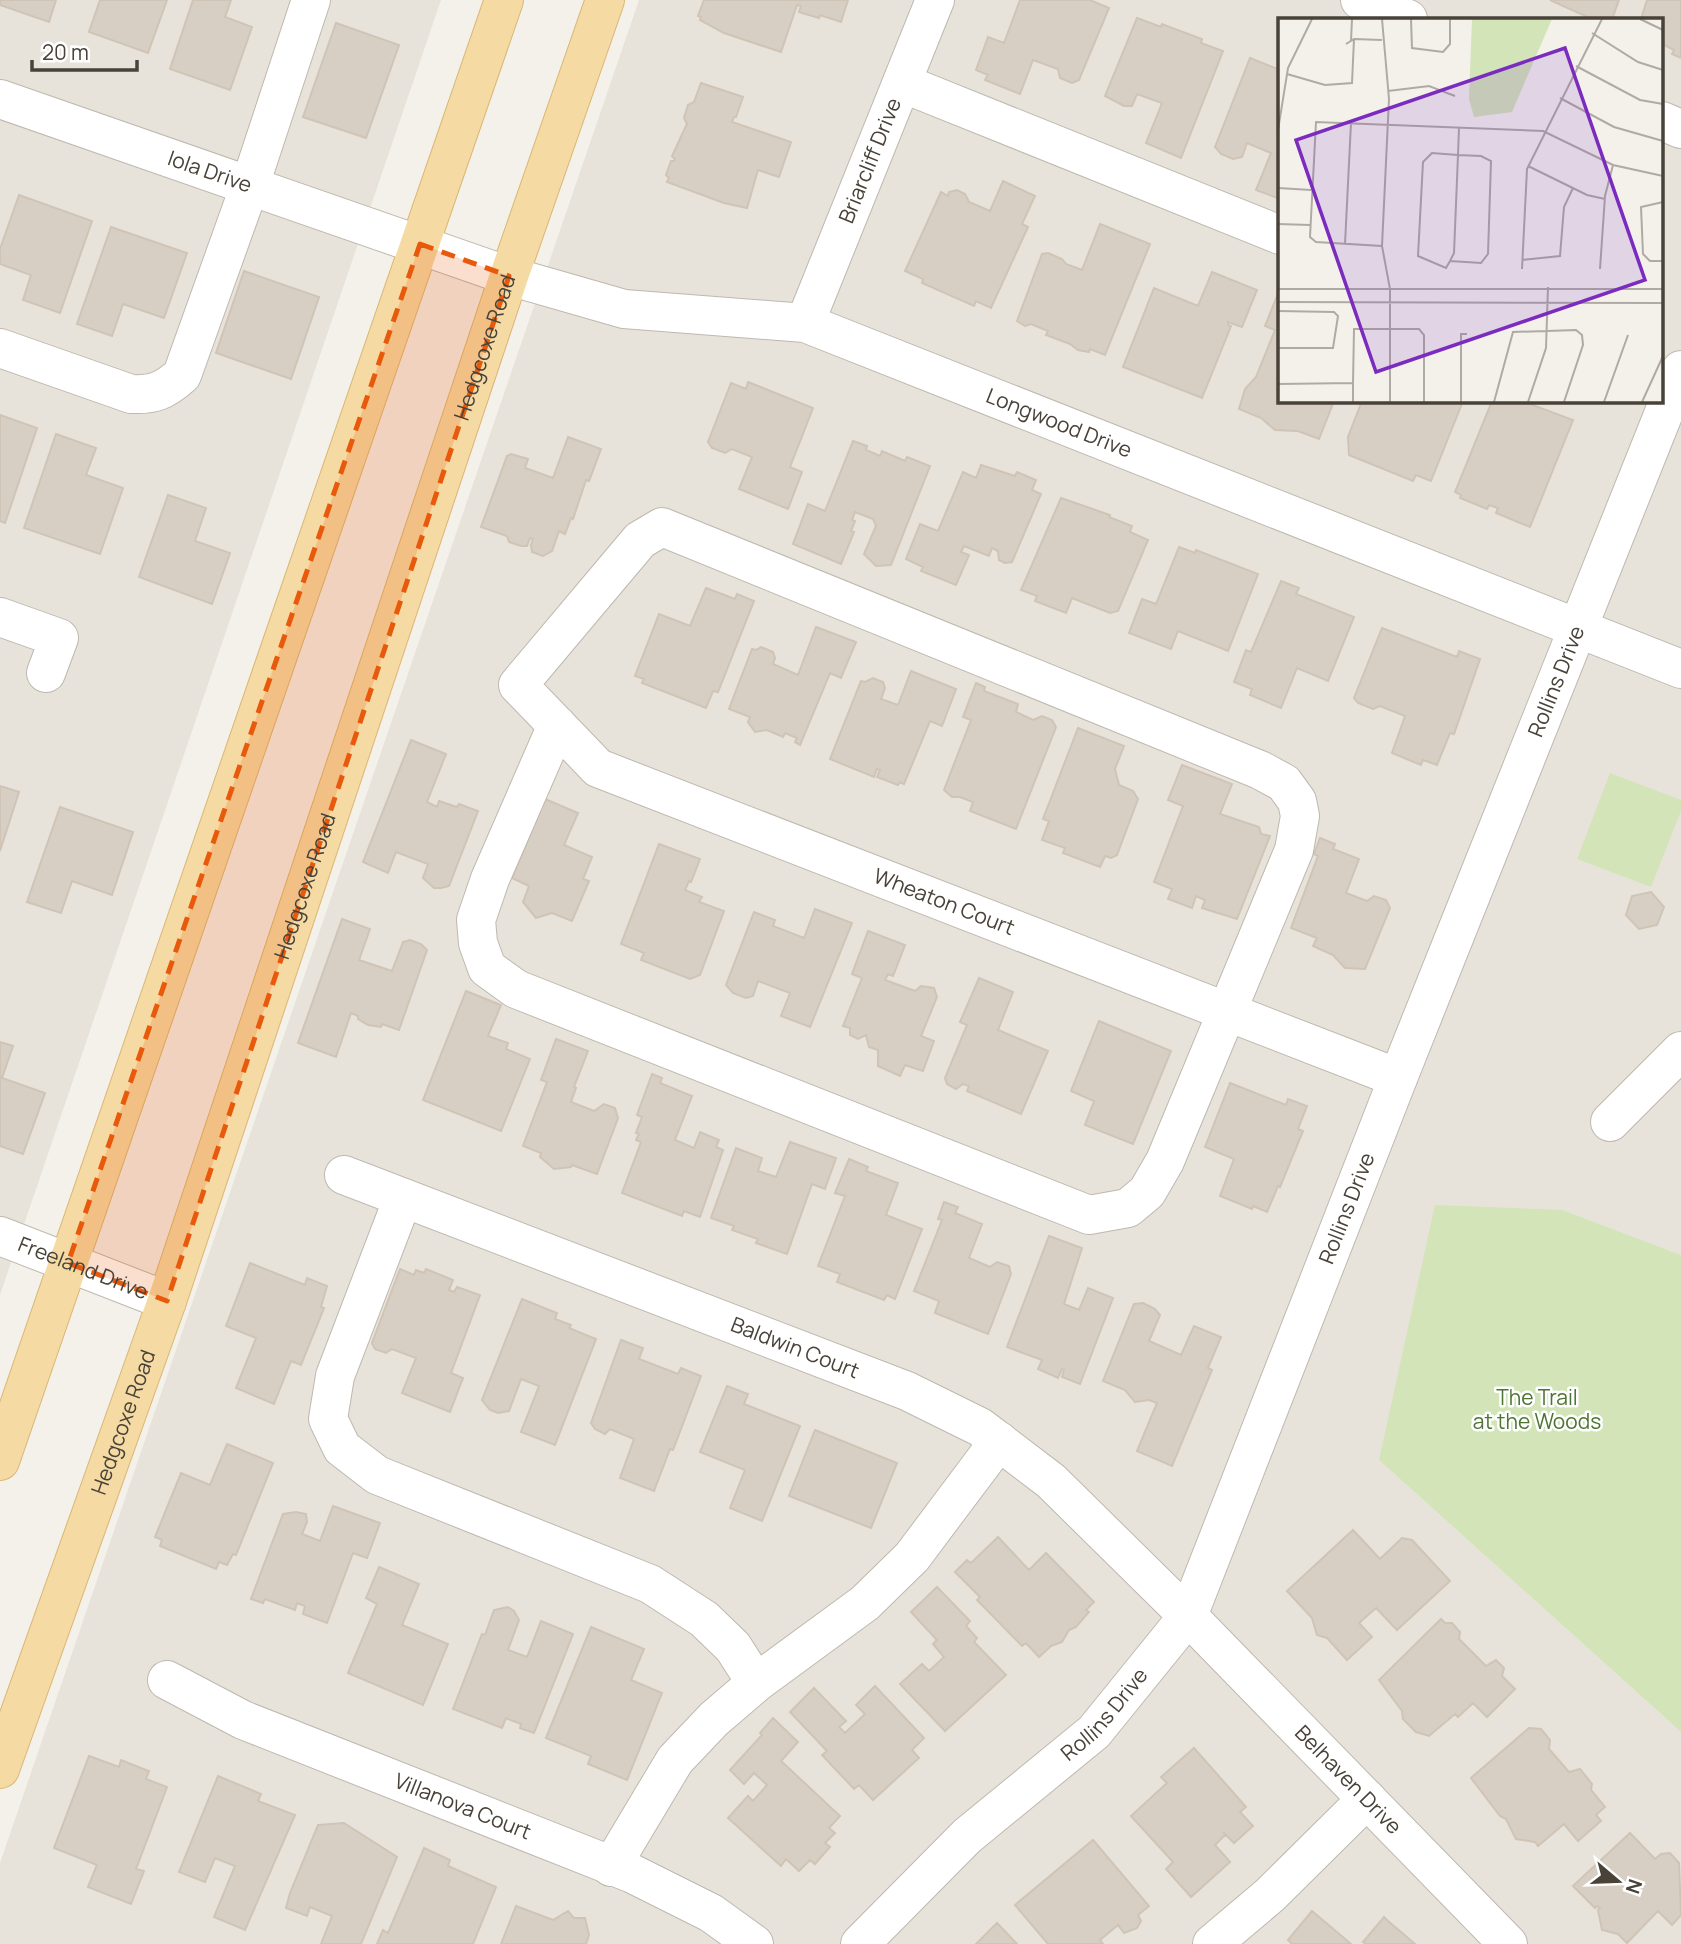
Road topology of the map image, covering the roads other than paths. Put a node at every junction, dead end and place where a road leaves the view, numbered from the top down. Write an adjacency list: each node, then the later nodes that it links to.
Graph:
1 (311, 0): 11 (street)
2 (504, 0): 13 (main road)
3 (605, 0): 14 (main road, Hedgcoxe Road)
4 (935, 0): 7 (street, Briarcliff Drive)
5 (1360, 0): 6 (street)
6 (1405, 18)
7 (902, 83): 12 (street); 15 (street, Briarcliff Drive)
8 (0, 99): 11 (street, Iola Drive)
9 (1664, 122): 10 (street)
10 (1681, 129)
11 (250, 185): 13 (street, Iola Drive); 16 (street)
12 (1278, 234)
13 (420, 244): 14 (street, Longwood Drive); 30 (main road)
14 (509, 276): 15 (street, Longwood Drive); 31 (main road, Hedgcoxe Road)
15 (805, 323): 19 (street, Longwood Drive)
16 (0, 348)
17 (1672, 383): 19 (street, Rollins Drive)
18 (0, 617): 21 (street)
19 (1577, 629): 20 (street, Longwood Drive); 25 (street, Rollins Drive)
20 (1681, 669)
21 (46, 673)
22 (557, 725): 23 (street, Wheaton Court); 23 (street); 23 (street, Wheaton Court)
23 (1226, 1012): 25 (street, Wheaton Court)
24 (1681, 1051): 26 (street)
25 (1398, 1078): 34 (street, Rollins Drive)
26 (1611, 1122)
27 (344, 1175): 28 (street, Baldwin Court)
28 (403, 1198): 32 (street, Baldwin Court); 36 (street)
29 (0, 1236): 30 (street, Freeland Drive)
30 (68, 1262): 31 (street, Freeland Drive); 33 (main road)
31 (167, 1301): 37 (main road, Hedgcoxe Road)
32 (999, 1441): 34 (street, Baldwin Court); 36 (street)
33 (0, 1461)
34 (1188, 1616): 38 (street, Belhaven Drive); 41 (street, Rollins Drive)
35 (167, 1680): 39 (street, Villanova Court)
36 (755, 1683): 39 (street)
37 (0, 1769)
38 (1367, 1799): 42 (street); 43 (street, Belhaven Drive)
39 (611, 1867): 40 (street, Villanova Court)
40 (754, 1944)
41 (860, 1944)
42 (1212, 1944)
43 (1508, 1944)

